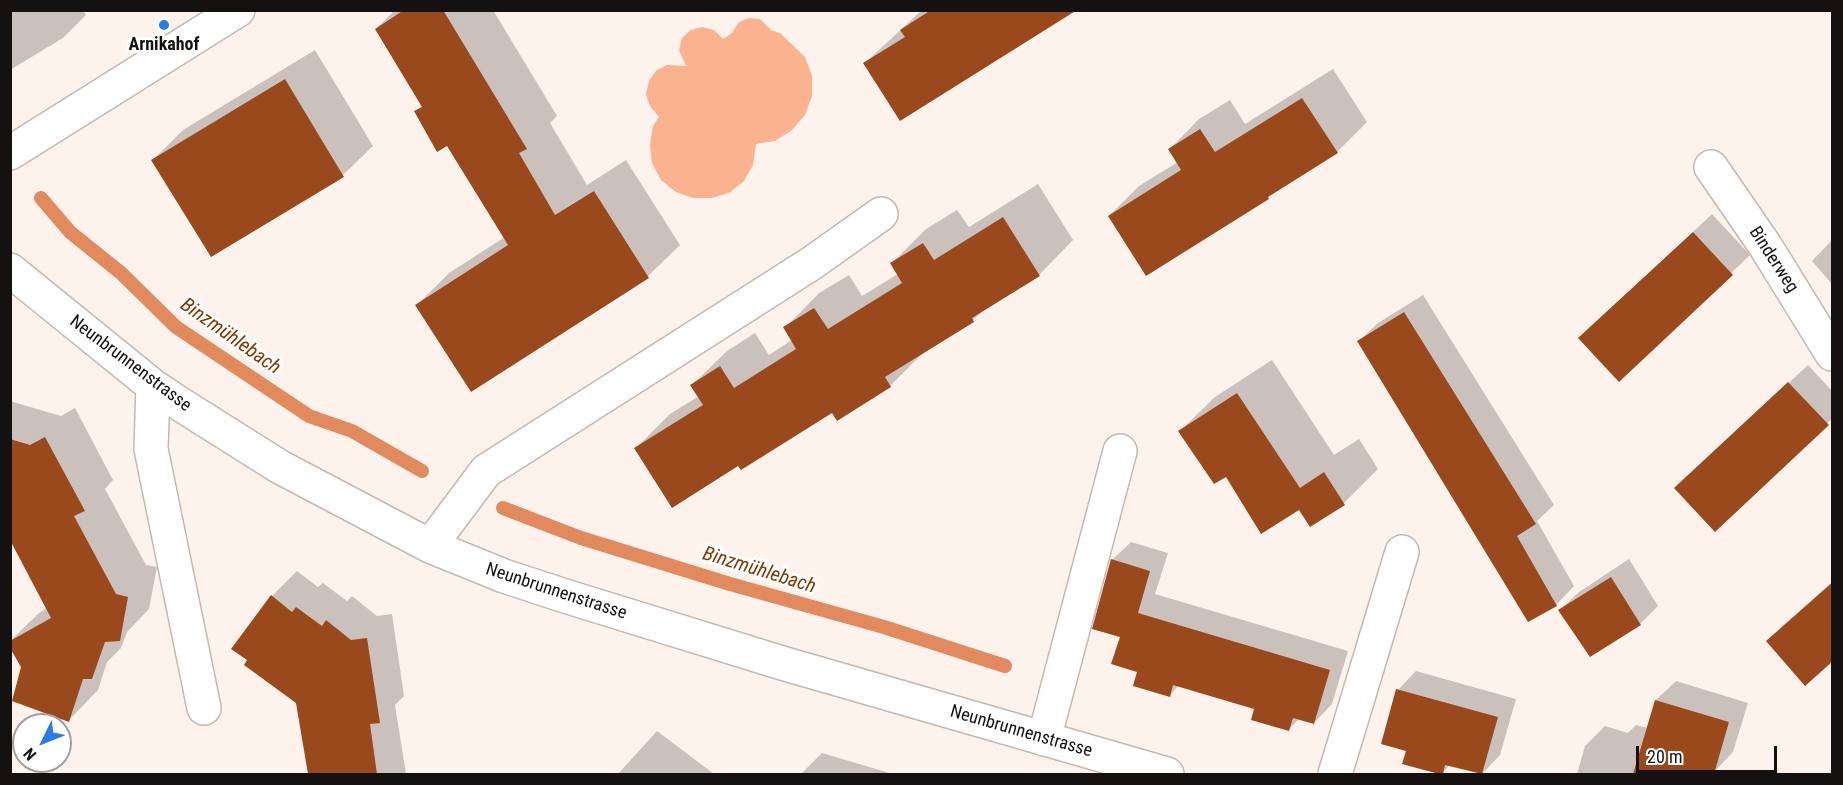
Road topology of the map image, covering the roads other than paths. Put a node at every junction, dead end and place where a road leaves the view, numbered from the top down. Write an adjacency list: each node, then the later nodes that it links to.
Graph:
1 (238, 10): 2 (street)
2 (10, 153)
3 (1711, 167): 6 (street, Binderweg)
4 (881, 214): 9 (street)
5 (10, 270): 7 (street, Neunbrunnenstrasse)
6 (1833, 354)
7 (153, 386): 9 (street, Neunbrunnenstrasse); 11 (street)
8 (1120, 451): 12 (street)
9 (430, 546): 12 (street, Neunbrunnenstrasse)
10 (1402, 552): 14 (street)
11 (204, 708)
12 (1044, 739): 13 (street, Neunbrunnenstrasse)
13 (1167, 774)
14 (1335, 774)

